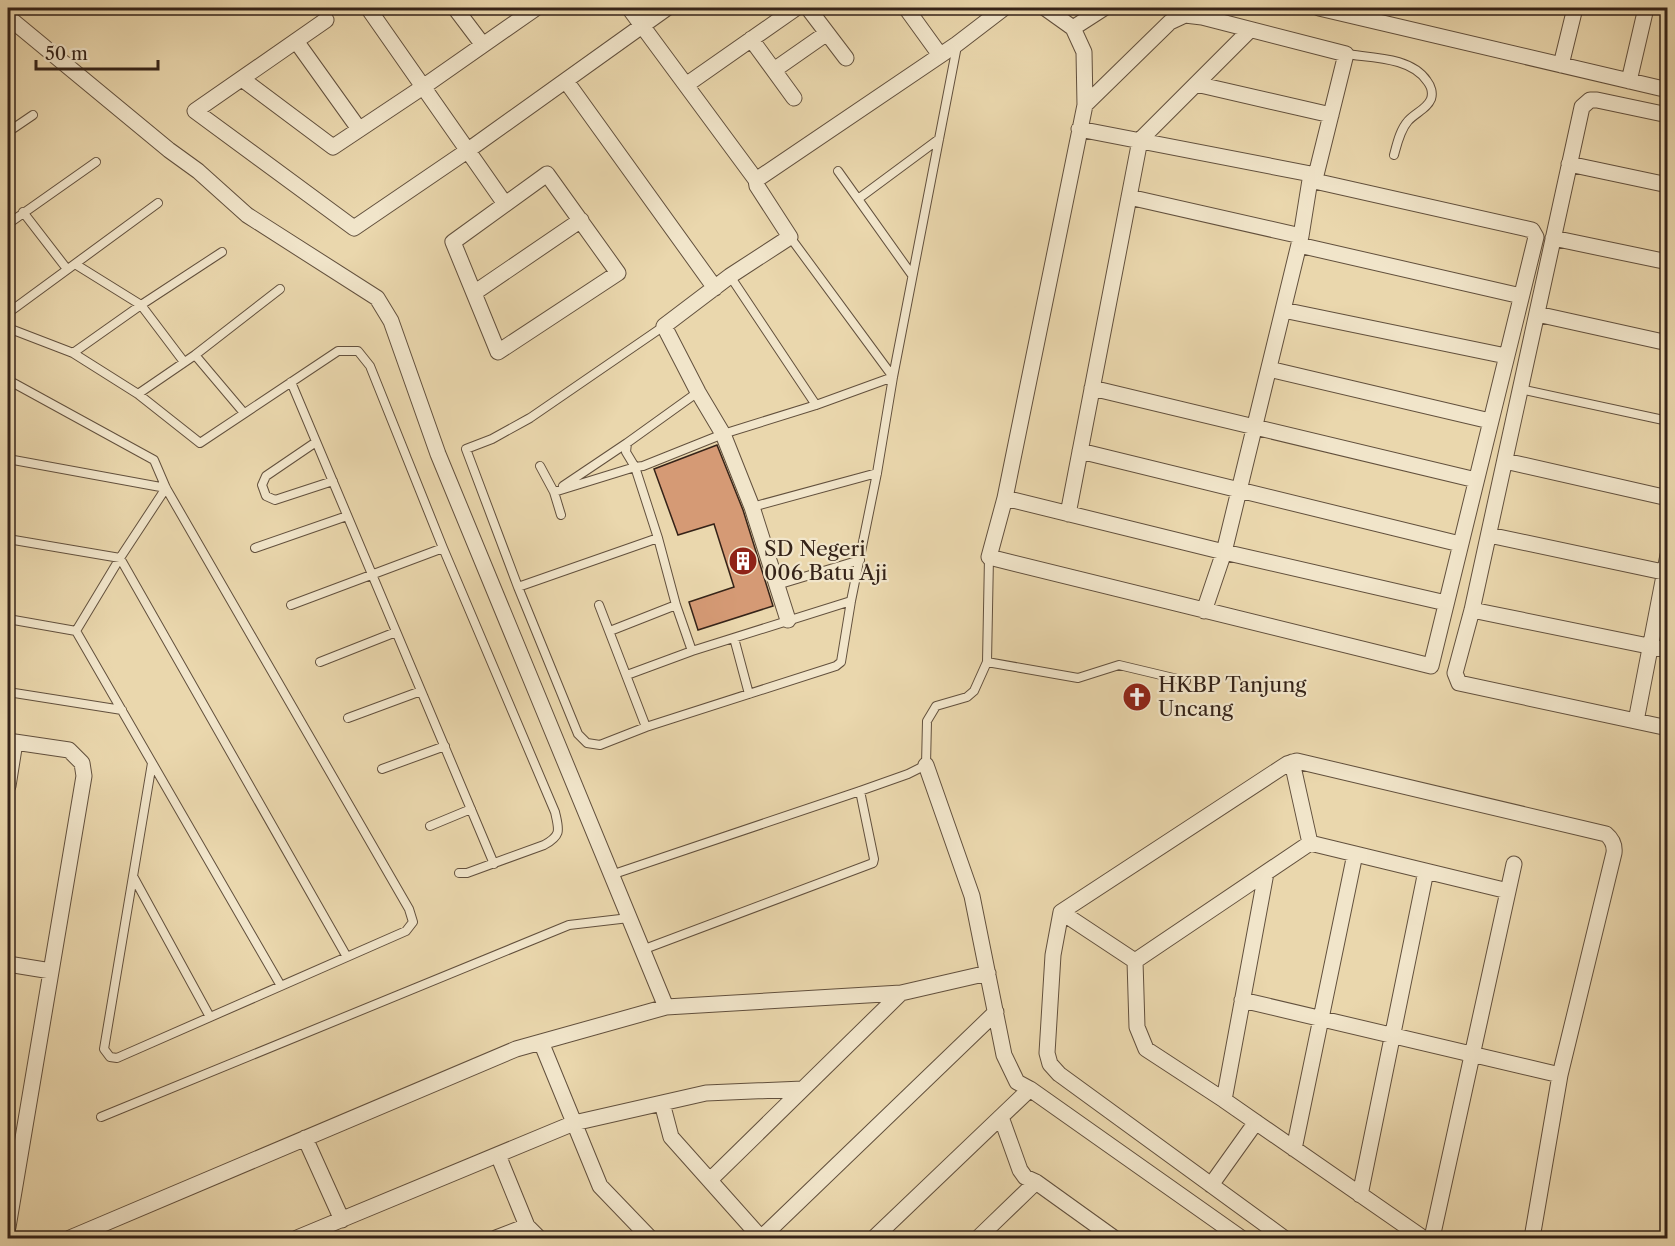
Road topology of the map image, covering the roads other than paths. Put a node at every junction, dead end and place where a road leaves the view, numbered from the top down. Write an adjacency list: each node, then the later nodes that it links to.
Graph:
1 (368, 8): 35 (street)
2 (455, 8): 24 (street)
3 (536, 8): 24 (street)
4 (629, 8): 17 (street)
5 (667, 8): 17 (street)
6 (796, 8): 21 (street)
7 (808, 8): 20 (street)
8 (906, 8): 26 (street)
9 (1004, 8): 23 (street)
10 (1045, 8): 18 (street)
11 (1104, 8): 18 (street)
12 (1319, 8): 28 (street)
13 (1575, 8): 28 (street)
14 (1646, 8): 32 (street)
15 (8, 17): 179 (street)
16 (326, 20): 22 (street)
17 (642, 25): 31 (street); 34 (street)
18 (1073, 28): 38 (street)
19 (1249, 31): 25 (street); 33 (street); 38 (street)
20 (827, 33): 27 (street); 29 (street)
21 (751, 39): 29 (street); 34 (street)
22 (296, 41): 30 (street); 42 (street)
23 (957, 44): 26 (street); 45 (lane)
24 (483, 45): 35 (street)
25 (1346, 54): 40 (street); 48 (lane)
26 (940, 55): 53 (street)
27 (846, 58)
28 (1561, 65): 32 (street)
29 (774, 70): 37 (street)
30 (242, 79): 42 (street); 47 (street)
31 (566, 81): 47 (street); 71 (street)
32 (1629, 81): 36 (street)
33 (1196, 84): 40 (street); 46 (street)
34 (686, 85): 53 (street)
35 (423, 87): 42 (street); 47 (street)
36 (1668, 90)
37 (794, 98)
38 (1084, 105): 43 (street)
39 (33, 115): 44 (lane)
40 (1331, 115): 52 (street)
41 (1668, 115): 50 (street)
42 (359, 129)
43 (1079, 129): 46 (street); 113 (street)
44 (8, 132)
45 (939, 139): 56 (lane); 69 (lane)
46 (1140, 141): 52 (street); 55 (street)
47 (466, 151): 58 (street)
48 (1394, 156)
49 (96, 162): 59 (lane)
50 (1569, 164): 54 (street); 63 (street)
51 (838, 171): 56 (lane)
52 (1313, 178): 64 (street); 73 (street)
53 (756, 180): 62 (street)
54 (1668, 185)
55 (1129, 197): 64 (street); 90 (street)
56 (858, 199): 69 (lane)
57 (158, 203): 67 (lane)
58 (505, 204): 60 (street); 74 (street)
59 (23, 212): 61 (lane); 68 (lane)
60 (581, 220): 74 (street); 74 (street)
61 (8, 224)
62 (790, 237): 70 (street); 87 (lane)
63 (1553, 238): 66 (street); 73 (street)
64 (1300, 240): 73 (street); 76 (street)
65 (222, 252): 75 (lane)
66 (1668, 262)
67 (75, 264): 68 (lane); 75 (lane)
68 (67, 269): 77 (lane)
69 (912, 275): 87 (lane)
70 (730, 276): 71 (street); 94 (lane)
71 (715, 288): 79 (street)
72 (280, 289): 83 (lane)
73 (1530, 292): 78 (street); 84 (street)
74 (474, 293)
75 (141, 304): 82 (lane); 85 (lane)
76 (1283, 310): 84 (street); 86 (street)
77 (8, 313)
78 (1537, 314): 81 (street); 91 (street)
79 (664, 326): 92 (street); 133 (lane)
80 (8, 328): 82 (lane)
81 (1668, 343)
82 (73, 353): 93 (lane)
83 (195, 355): 85 (lane); 95 (lane)
84 (1506, 357): 96 (street)
85 (184, 362): 93 (lane)
86 (1269, 369): 96 (street); 98 (street)
87 (893, 377): 94 (lane); 107 (lane)
88 (8, 380): 110 (lane)
89 (291, 382): 95 (lane); 100 (lane); 124 (lane)
90 (1092, 388): 98 (street); 102 (street)
91 (1521, 389): 97 (lane); 104 (street)
92 (698, 392): 99 (street); 101 (lane)
93 (138, 394): 95 (lane)
94 (816, 405): 99 (lane)
95 (244, 414)
96 (1490, 421): 108 (street)
97 (1668, 421)
98 (1254, 429): 108 (street); 111 (street)
99 (723, 434): 106 (lane); 115 (street)
100 (316, 442): 109 (lane); 109 (lane)
101 (627, 443): 106 (lane); 112 (lane)
102 (1080, 451): 111 (street); 116 (street)
103 (8, 459): 110 (lane)
104 (1505, 461): 114 (street); 119 (street)
105 (540, 465): 112 (lane)
106 (635, 466): 112 (lane); 120 (lane)
107 (877, 473): 115 (lane); 129 (lane)
108 (1476, 480): 122 (street)
109 (333, 481): 117 (lane)
110 (166, 488): 128 (lane); 185 (lane)
111 (1239, 491): 122 (street); 125 (street)
112 (554, 492): 118 (lane)
113 (1005, 498): 116 (street); 127 (street)
114 (1668, 498)
115 (752, 507): 132 (street)
116 (1068, 514): 125 (street)
117 (347, 516): 123 (lane); 131 (lane)
118 (561, 516)
119 (1489, 535): 130 (street); 139 (street)
120 (658, 538): 133 (lane); 138 (lane)
121 (8, 539): 128 (lane)
122 (1460, 544): 135 (street)
123 (255, 548)
124 (444, 548): 131 (lane); 174 (lane)
125 (1224, 552): 135 (street); 140 (street)
126 (1668, 555): 130 (street)
127 (988, 557): 140 (street); 151 (lane)
128 (120, 558): 143 (lane); 185 (lane)
129 (860, 560): 132 (lane); 134 (lane)
130 (1666, 573): 147 (street)
131 (372, 574): 136 (lane); 145 (lane)
132 (777, 585): 142 (street)
133 (518, 587): 160 (lane)
134 (851, 601): 142 (lane); 156 (lane)
135 (1446, 603): 140 (street)
136 (291, 605)
137 (599, 605): 144 (lane)
138 (676, 605): 144 (lane); 149 (lane)
139 (1472, 610): 147 (street); 159 (street)
140 (1204, 611)
141 (8, 619): 143 (lane)
142 (788, 620): 146 (lane)
143 (76, 631): 157 (lane)
144 (610, 631): 152 (lane)
145 (396, 632): 150 (lane); 154 (lane)
146 (734, 638): 149 (lane); 156 (lane)
147 (1650, 646): 148 (street); 159 (street)
148 (1668, 650)
149 (692, 651): 152 (lane)
150 (320, 662)
151 (987, 662): 153 (lane); 166 (lane)
152 (627, 675): 160 (lane)
153 (1186, 681)
154 (421, 691): 158 (lane); 163 (lane)
155 (8, 692): 157 (lane)
156 (748, 694): 160 (lane)
157 (122, 710): 165 (lane)
158 (348, 718)
159 (1636, 721): 161 (street)
160 (646, 727)
161 (1668, 728)
162 (11, 742): 168 (street); 188 (street)
163 (444, 746): 167 (lane); 170 (lane)
164 (1292, 762): 172 (street); 182 (street); 200 (street)
165 (152, 763): 180 (lane); 190 (lane)
166 (926, 765): 169 (lane); 189 (street)
167 (382, 769)
168 (8, 786)
169 (860, 791): 179 (lane); 184 (lane)
170 (471, 809): 171 (lane); 174 (lane)
171 (430, 826)
172 (1310, 843): 173 (street); 178 (street)
173 (1355, 854): 176 (street); 196 (street)
174 (494, 864): 177 (lane)
175 (1514, 864): 181 (street)
176 (1426, 871): 181 (street); 197 (street)
177 (459, 873)
178 (1266, 873): 186 (street); 192 (street)
179 (611, 875): 183 (street)
180 (134, 878): 195 (lane); 195 (lane)
181 (1508, 891): 199 (street)
182 (1061, 912): 186 (street); 214 (street)
183 (629, 918): 184 (street); 206 (lane)
184 (642, 950): 193 (street)
185 (347, 957): 190 (lane)
186 (1135, 961): 203 (street)
187 (8, 964): 188 (street)
188 (51, 971): 215 (street)
189 (988, 973): 191 (street); 194 (street)
190 (281, 986): 195 (lane)
191 (901, 993): 193 (street); 201 (street)
192 (1242, 1000): 196 (street); 203 (street)
193 (666, 1007): 198 (street)
194 (996, 1012): 202 (street); 220 (street)
195 (210, 1017)
196 (1320, 1018): 197 (street); 210 (street)
197 (1394, 1036): 199 (street); 216 (street)
198 (541, 1042): 208 (street); 209 (street)
199 (1472, 1054): 200 (street); 232 (street)
200 (1560, 1075): 233 (street)
201 (803, 1089): 204 (street); 212 (street)
202 (1030, 1089): 205 (street); 229 (street)
203 (1224, 1100): 207 (street)
204 (662, 1103): 208 (street); 212 (street)
205 (1001, 1117): 213 (street); 227 (street)
206 (101, 1118)
207 (1256, 1122): 210 (street); 214 (street)
208 (574, 1123): 211 (street); 226 (street)
209 (306, 1138): 217 (street); 222 (street)
210 (1294, 1149): 216 (street)
211 (498, 1155): 217 (street); 218 (street)
212 (710, 1180): 220 (street)
213 (1036, 1182): 221 (street); 228 (street)
214 (1211, 1185): 230 (street)
215 (11, 1189): 219 (street)
216 (1360, 1195): 231 (street)
217 (342, 1220): 223 (street)
218 (527, 1226): 224 (street); 225 (street)
219 (8, 1227)
220 (761, 1238)
221 (980, 1238)
222 (70, 1239)
223 (297, 1239)
224 (496, 1239)
225 (539, 1239)
226 (650, 1239)
227 (874, 1239)
228 (1114, 1239)
229 (1241, 1239)
230 (1284, 1239)
231 (1424, 1239)
232 (1432, 1239)
233 (1532, 1239)

